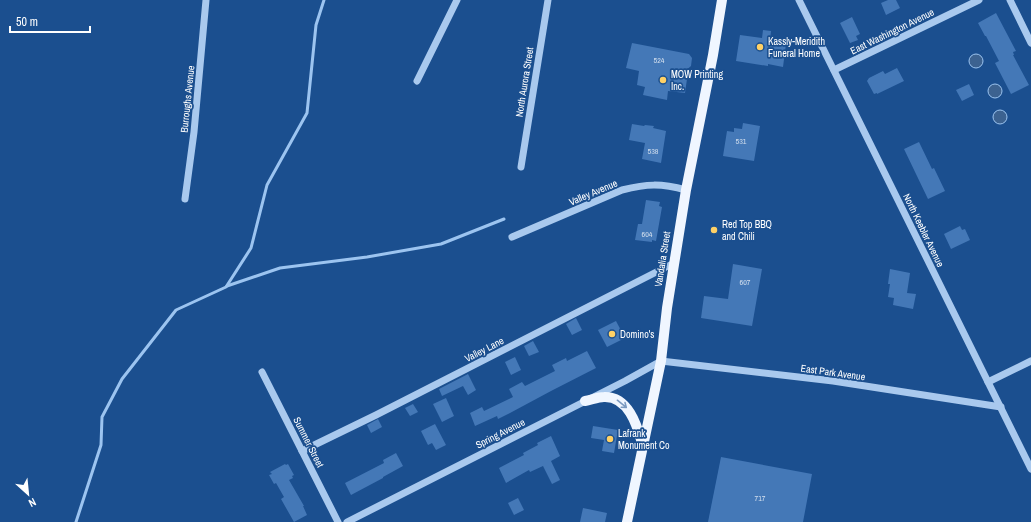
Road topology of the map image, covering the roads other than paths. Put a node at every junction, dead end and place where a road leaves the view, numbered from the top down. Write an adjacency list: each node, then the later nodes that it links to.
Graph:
1 (206, 0): 13 (street, Burroughs Avenue)
2 (457, 0): 10 (street)
3 (548, 0): 11 (street, North Aurora Street)
4 (722, 0): 12 (main road, Vandalia Street)
5 (799, 0): 9 (street, North Keebler Avenue)
6 (980, 0): 9 (street, East Washington Avenue)
7 (1010, 0): 8 (street)
8 (1031, 43)
9 (834, 70): 19 (street, North Keebler Avenue)
10 (417, 81)
11 (521, 166)
12 (686, 190): 14 (street, Valley Avenue); 15 (main road, Vandalia Street)
13 (185, 200)
14 (512, 238)
15 (674, 263): 16 (main road, Vandalia Street); 23 (street, Valley Lane)
16 (661, 361): 20 (street, Spring Avenue); 21 (street, East Park Avenue); 22 (main road, Vandalia Street)
17 (1031, 362): 19 (street)
18 (262, 372): 23 (street, Summer Street)
19 (988, 382): 21 (street, North Keebler Avenue)
20 (585, 401): 22 (main road, one-way to 22); 26 (street, Spring Avenue)
21 (1001, 407): 24 (street, North Keebler Avenue)
22 (643, 447): 27 (main road, Vandalia Street)
23 (302, 451): 25 (street, Summer Street)
24 (1031, 469)
25 (338, 522)
26 (347, 522)
27 (627, 522)

